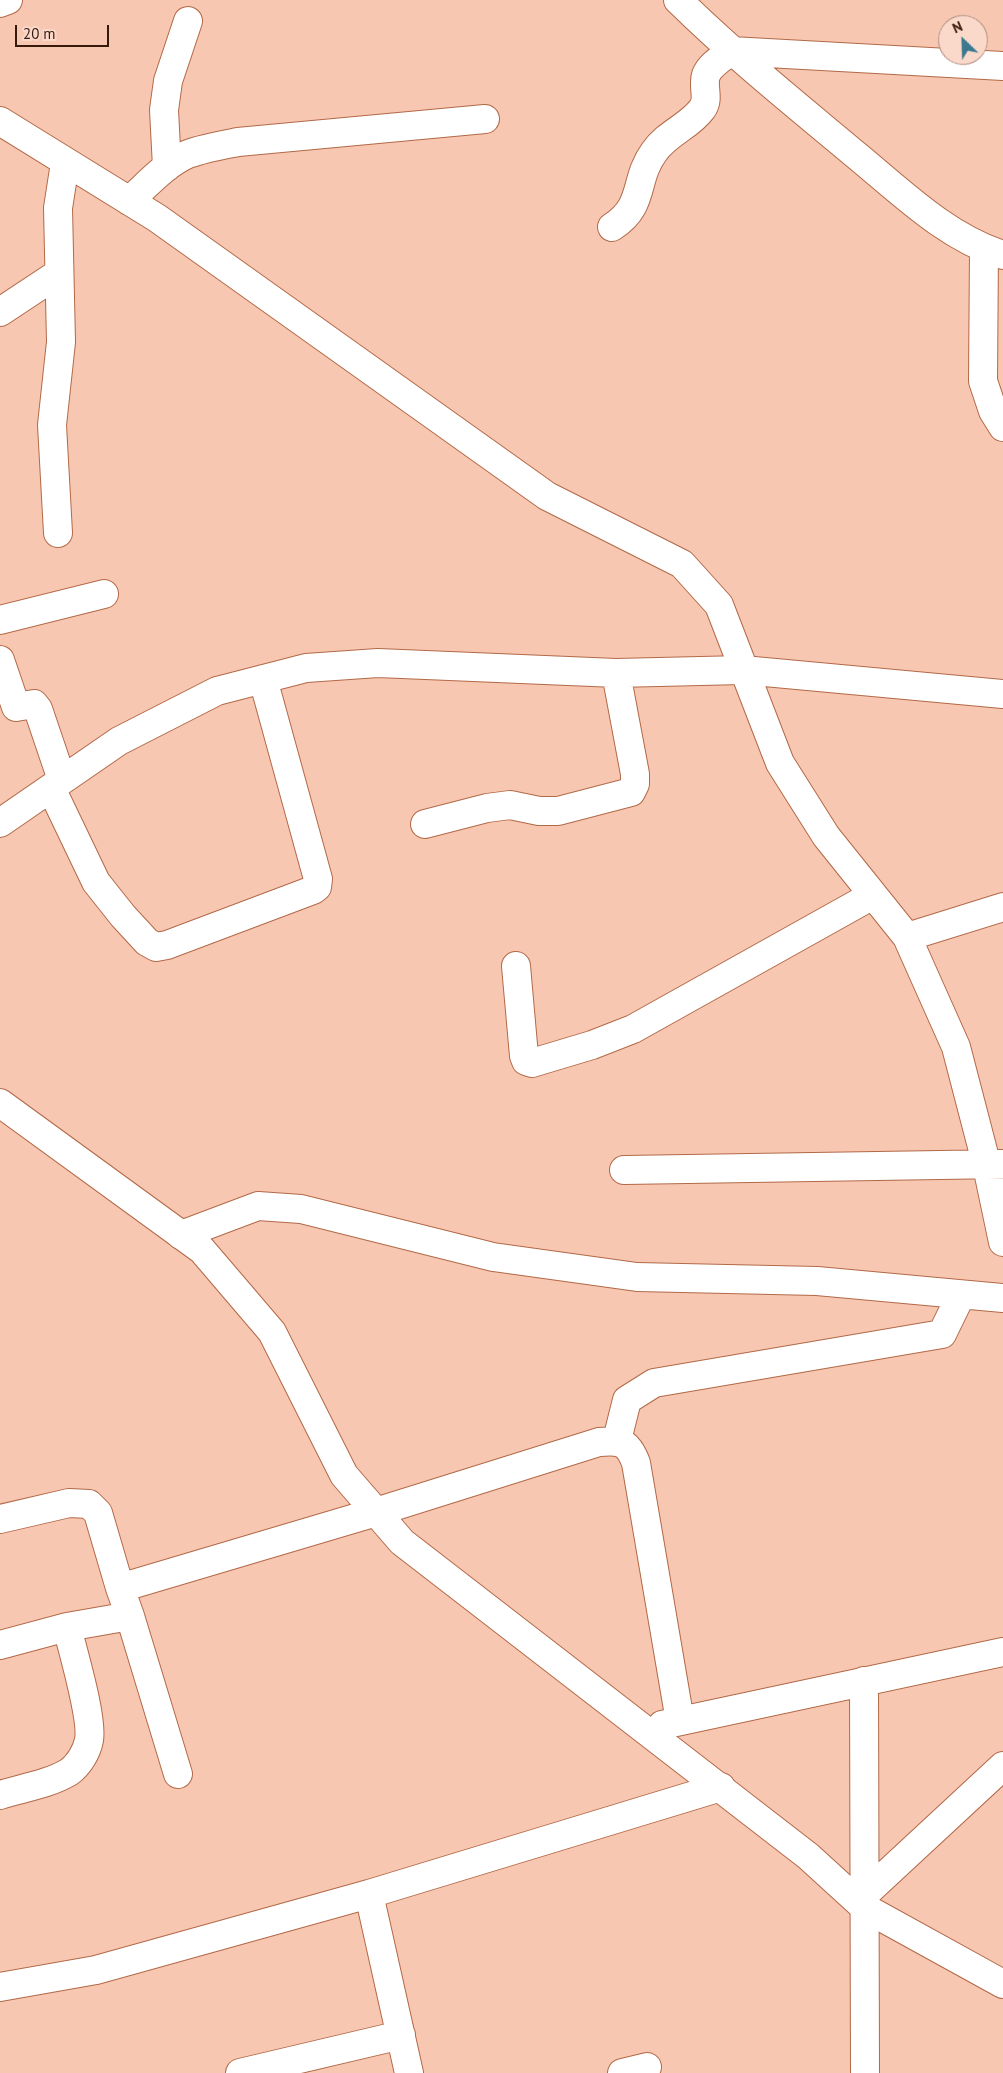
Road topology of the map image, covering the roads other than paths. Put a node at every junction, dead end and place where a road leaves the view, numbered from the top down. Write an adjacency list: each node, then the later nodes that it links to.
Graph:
1 (8, 0): 3 (main road)
2 (678, 0): 5 (main road)
3 (0, 3)
4 (188, 21): 10 (main road)
5 (731, 51): 6 (main road); 12 (main road); 13 (main road)
6 (1003, 66)
7 (485, 119): 10 (main road)
8 (0, 121): 9 (main road)
9 (65, 163): 11 (main road); 14 (main road)
10 (168, 167): 11 (main road)
11 (129, 201): 21 (main road)
12 (612, 227)
13 (993, 252): 16 (main road)
14 (59, 273): 15 (main road); 17 (main road)
15 (0, 312)
16 (1003, 427)
17 (58, 533)
18 (104, 594): 19 (main road)
19 (0, 620)
20 (0, 660): 25 (main road)
21 (743, 670): 22 (main road); 24 (main road); 28 (main road)
22 (616, 673): 23 (main road); 27 (main road)
23 (263, 679): 25 (main road); 25 (main road)
24 (1003, 694)
25 (57, 784): 26 (main road)
26 (0, 823)
27 (426, 824)
28 (874, 895): 30 (main road); 31 (main road)
29 (1003, 907): 30 (main road)
30 (907, 938): 33 (main road)
31 (516, 966)
32 (0, 1103): 35 (main road)
33 (995, 1165): 34 (main road); 36 (main road)
34 (624, 1170)
35 (181, 1235): 37 (main road); 40 (main road)
36 (1003, 1242)
37 (961, 1294): 38 (main road); 39 (main road)
38 (1003, 1298)
39 (616, 1440): 40 (main road); 48 (main road)
40 (376, 1512): 42 (main road); 49 (main road)
41 (0, 1519): 42 (main road)
42 (120, 1588): 43 (main road)
43 (130, 1616): 44 (main road); 51 (main road)
44 (67, 1627): 45 (main road); 53 (main road)
45 (0, 1645)
46 (1003, 1652): 47 (main road)
47 (864, 1681): 48 (main road); 55 (main road)
48 (680, 1721): 49 (main road)
49 (642, 1729): 52 (main road)
50 (1003, 1766): 55 (main road)
51 (178, 1774)
52 (721, 1788): 54 (main road); 55 (main road)
53 (0, 1795)
54 (369, 1894): 57 (main road); 58 (main road)
55 (865, 1901): 56 (main road); 61 (main road)
56 (1003, 1984)
57 (0, 1987)
58 (400, 2035): 59 (main road); 60 (main road)
59 (240, 2073)
60 (409, 2073)
61 (864, 2073)

